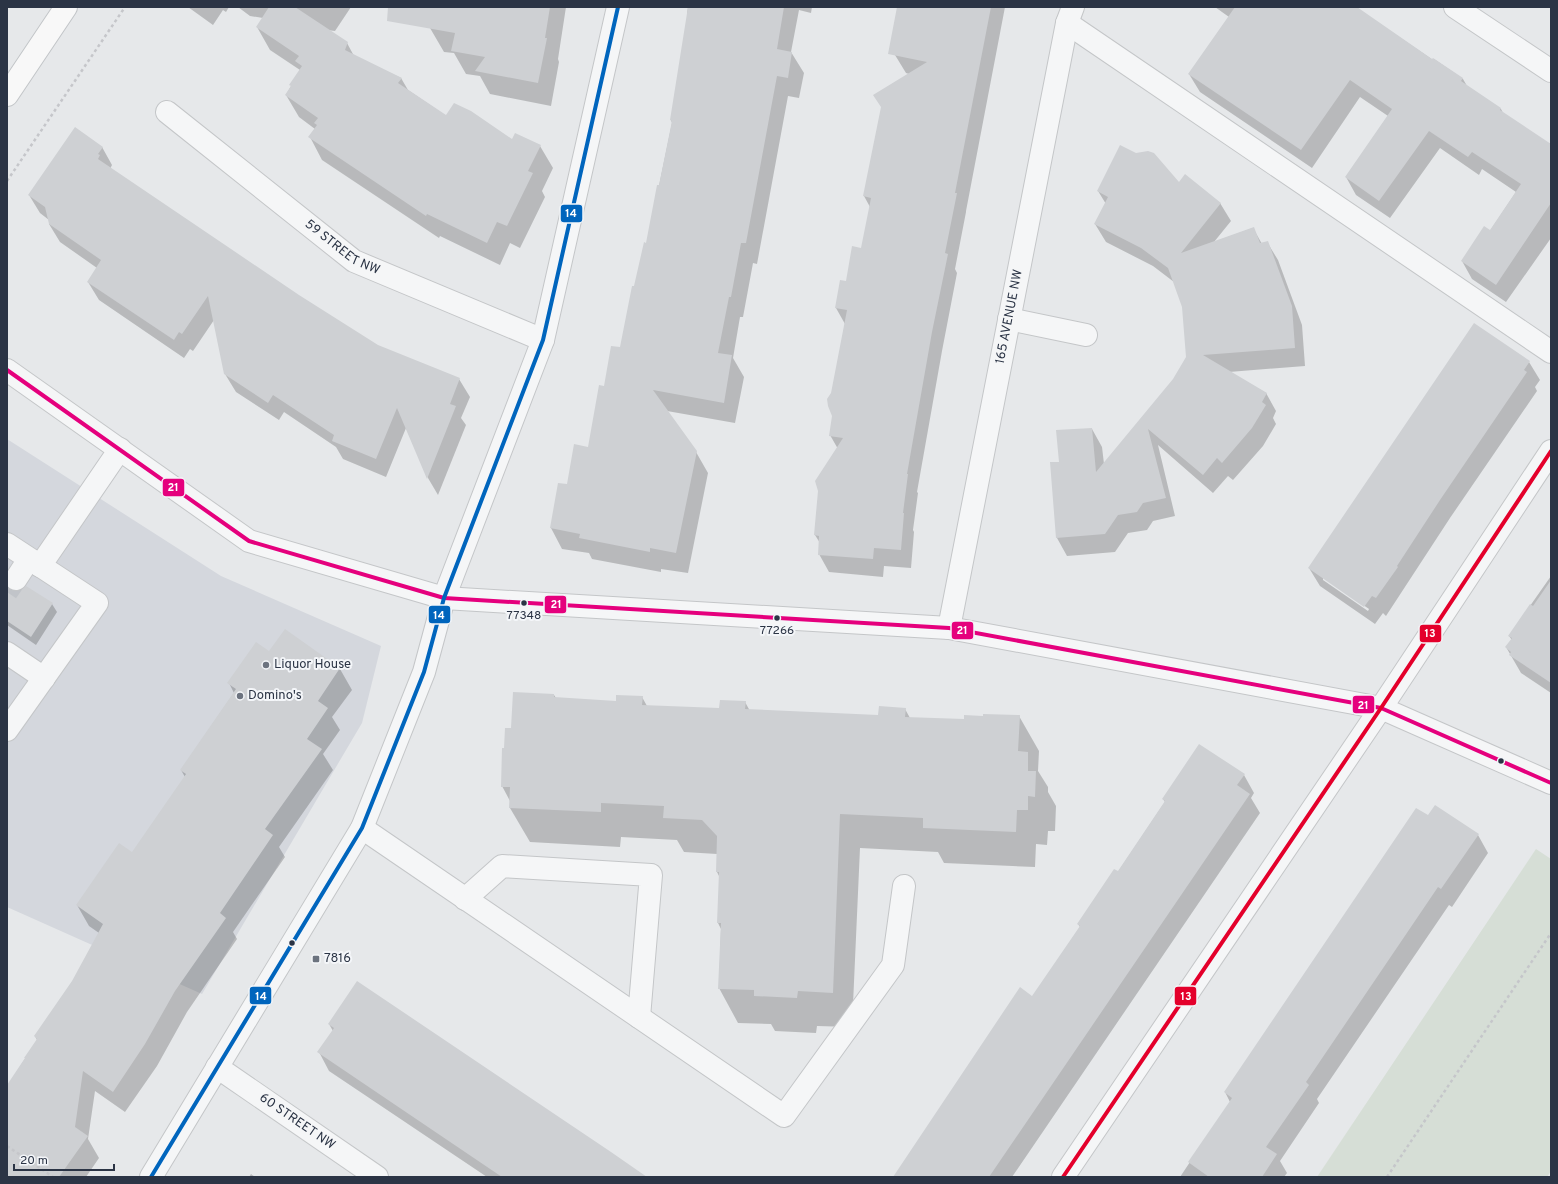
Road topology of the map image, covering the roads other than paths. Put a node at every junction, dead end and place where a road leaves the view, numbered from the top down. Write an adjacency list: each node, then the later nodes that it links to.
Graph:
1 (66, 7): 6 (main road)
2 (618, 7): 10 (street)
3 (1454, 7): 5 (street)
4 (1070, 15): 8 (street, 165 AVENUE NW); 11 (street)
5 (1551, 71)
6 (7, 95)
7 (167, 112): 10 (street, 59 STREET NW)
8 (1009, 319): 9 (street); 19 (street, 165 AVENUE NW)
9 (1086, 335)
10 (543, 340): 18 (street)
11 (1551, 352)
12 (7, 370): 13 (street)
13 (120, 450): 16 (street); 18 (street)
14 (1551, 451): 22 (street)
15 (7, 544): 16 (street)
16 (34, 562): 17 (street); 21 (street)
17 (16, 579)
18 (444, 598): 19 (street); 25 (street)
19 (949, 628): 22 (street)
20 (7, 653): 21 (street)
21 (44, 678): 23 (street)
22 (1381, 708): 24 (street); 32 (street)
23 (7, 730)
24 (1551, 783)
25 (362, 828): 27 (street); 29 (street)
26 (904, 886): 28 (street)
27 (465, 899): 28 (street); 28 (street)
28 (639, 1017)
29 (217, 1067): 30 (street); 31 (street, 60 STREET NW)
30 (151, 1177)
31 (377, 1177)
32 (1063, 1177)

